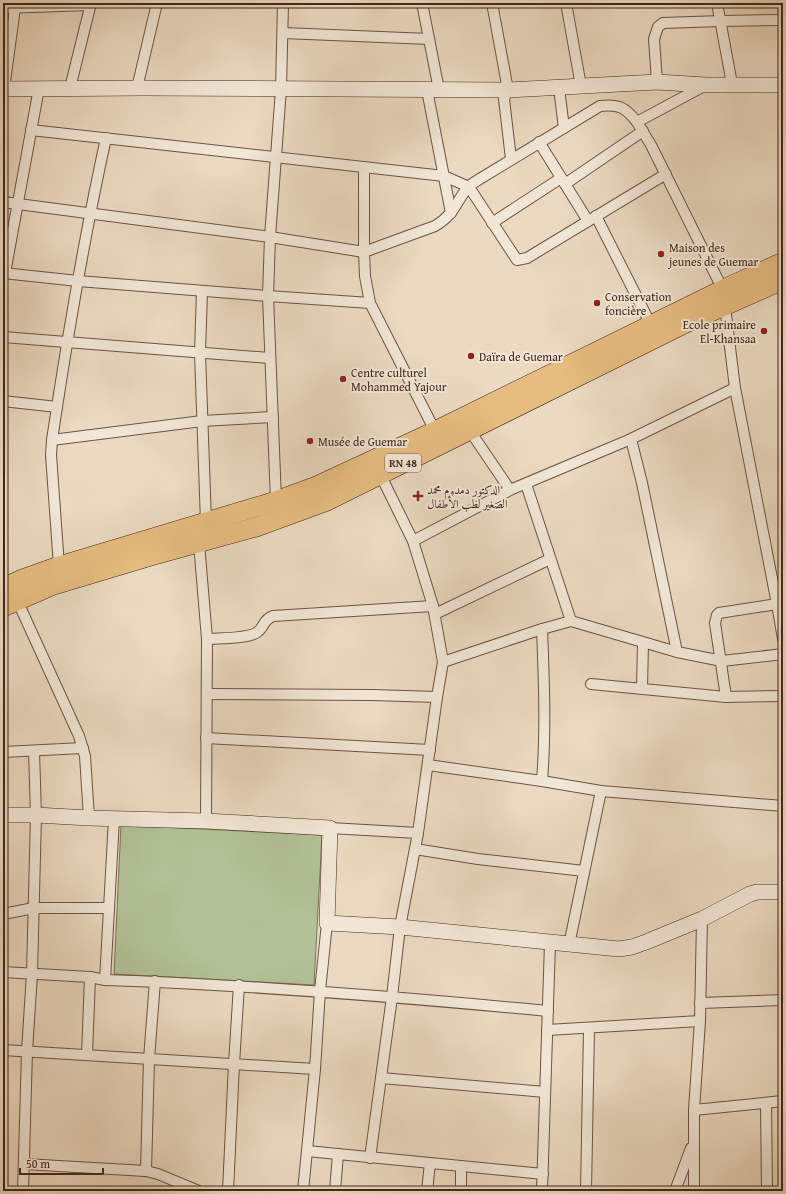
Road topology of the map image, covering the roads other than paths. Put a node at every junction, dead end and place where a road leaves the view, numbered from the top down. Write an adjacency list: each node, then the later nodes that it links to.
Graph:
1 (157, 3): 21 (street)
2 (283, 3): 12 (street)
3 (422, 3): 13 (street)
4 (492, 3): 26 (street)
5 (566, 3): 18 (street)
6 (717, 3): 11 (street)
7 (91, 4): 9 (street); 20 (street)
8 (3, 8): 9 (street)
9 (15, 8): 23 (street)
10 (783, 20): 11 (street)
11 (721, 21): 14 (street); 15 (street)
12 (283, 33): 13 (street); 24 (street)
13 (429, 39): 25 (street)
14 (657, 82): 16 (street); 18 (street)
15 (732, 84): 16 (street); 17 (street)
16 (706, 85): 27 (street)
17 (783, 85)
18 (581, 86): 22 (street)
19 (39, 88): 20 (street); 23 (street); 29 (street)
20 (70, 88): 21 (street)
21 (137, 88): 24 (street)
22 (559, 88): 26 (street); 28 (street)
23 (3, 89)
24 (281, 89): 25 (street); 33 (street)
25 (433, 90): 26 (street); 37 (street)
26 (508, 90): 34 (street)
27 (637, 122): 28 (street); 30 (street)
28 (564, 128): 32 (street)
29 (31, 130): 31 (street); 41 (street)
30 (643, 131): 36 (street); 38 (street)
31 (106, 138): 33 (street); 43 (street)
32 (539, 142): 34 (street); 38 (street)
33 (276, 158): 35 (street); 46 (street)
34 (511, 159): 39 (street)
35 (364, 167): 37 (street); 47 (street)
36 (666, 174): 44 (street); 54 (street)
37 (444, 176): 39 (street); 42 (street)
38 (563, 181): 44 (street); 45 (street)
39 (468, 187): 42 (street); 45 (street)
40 (3, 202): 41 (street)
41 (18, 204): 43 (street); 49 (street)
42 (451, 213): 47 (street)
43 (89, 214): 46 (street); 51 (street)
44 (592, 218): 45 (street); 56 (street)
45 (492, 223)
46 (270, 237): 47 (street); 53 (street)
47 (364, 252): 55 (street)
48 (783, 262): 54 (highway, RN 48)
49 (4, 273): 51 (street)
50 (783, 280): 54 (highway, RN 48)
51 (78, 281): 52 (street); 58 (street)
52 (202, 291): 53 (street); 59 (street)
53 (268, 296): 55 (street); 60 (street)
54 (724, 297): 56 (highway, RN 48); 61 (street); 64 (highway, RN 48)
55 (370, 302): 67 (street)
56 (651, 325): 64 (highway, RN 48)
57 (3, 337): 58 (street)
58 (67, 343): 59 (street); 63 (street)
59 (200, 353): 60 (street); 66 (street)
60 (270, 358): 65 (street)
61 (735, 388): 69 (street); 81 (street)
62 (3, 401): 63 (street)
63 (57, 407): 70 (street)
64 (492, 411): 67 (highway, RN 48); 68 (highway, RN 48)
65 (273, 418): 66 (street); 74 (street)
66 (202, 421): 70 (street); 75 (street)
67 (435, 431): 74 (highway, RN 48)
68 (470, 431): 71 (highway, RN 48); 73 (street)
69 (631, 439): 72 (street); 88 (street)
70 (52, 440): 79 (street)
71 (380, 474): 76 (street); 77 (highway, RN 48)
72 (526, 484): 73 (street); 78 (street)
73 (510, 490): 76 (street)
74 (276, 501): 75 (highway, RN 48)
75 (206, 522): 79 (highway, RN 48)
76 (414, 541): 82 (street)
77 (198, 543): 80 (highway, RN 48); 85 (street)
78 (550, 559): 82 (street); 83 (street)
79 (59, 566): 80 (highway, RN 48)
80 (8, 598): 99 (street)
81 (777, 604): 86 (street); 90 (street)
82 (434, 610): 85 (street); 91 (street)
83 (571, 621): 84 (street); 87 (street)
84 (542, 629): 91 (street); 104 (street)
85 (207, 639): 94 (street)
86 (783, 640)
87 (643, 643): 88 (street); 93 (street)
88 (677, 652): 90 (street)
89 (783, 654): 90 (street)
90 (722, 661): 97 (street)
91 (444, 662): 96 (street)
92 (591, 684): 93 (street)
93 (642, 689): 97 (street)
94 (207, 694): 96 (street); 98 (street)
95 (783, 696): 97 (street)
96 (437, 697): 101 (street)
97 (726, 697)
98 (206, 738): 101 (street); 111 (street)
99 (83, 748): 100 (street); 109 (street)
100 (34, 750): 102 (street); 108 (street)
101 (430, 750): 103 (street)
102 (3, 752)
103 (428, 765): 104 (street); 113 (street)
104 (542, 781): 105 (street)
105 (600, 791): 106 (street); 115 (street)
106 (783, 806)
107 (3, 815): 108 (street)
108 (36, 815): 109 (street); 117 (street)
109 (89, 818): 110 (street)
110 (114, 819): 111 (street); 118 (street)
111 (206, 821): 112 (street)
112 (330, 828): 113 (street); 121 (street)
113 (418, 833): 114 (street)
114 (415, 849): 115 (street); 122 (street)
115 (584, 871): 124 (street)
116 (783, 892): 120 (street)
117 (34, 908): 118 (street); 119 (street); 126 (street)
118 (109, 908): 128 (street)
119 (3, 914)
120 (702, 918): 124 (street); 134 (street)
121 (327, 923): 122 (street); 131 (street)
122 (400, 927): 123 (street); 132 (street)
123 (550, 942): 124 (street); 135 (street)
124 (569, 944)
125 (3, 972): 126 (street)
126 (32, 974): 127 (street); 140 (street)
127 (90, 977): 128 (street); 141 (street)
128 (105, 980): 129 (street)
129 (155, 981): 130 (street); 142 (street)
130 (239, 985): 131 (street); 143 (street)
131 (320, 991): 132 (street); 144 (street)
132 (392, 997): 135 (street); 145 (street)
133 (783, 1000): 134 (street)
134 (700, 1003): 136 (street)
135 (548, 1011): 138 (street)
136 (700, 1021): 137 (street); 149 (street)
137 (589, 1028): 138 (street); 167 (street)
138 (547, 1030): 146 (street)
139 (3, 1050): 140 (street)
140 (27, 1051): 141 (street); 155 (street)
141 (87, 1055): 142 (street)
142 (148, 1059): 143 (street); 157 (street)
143 (234, 1064): 144 (street); 161 (street)
144 (315, 1069): 151 (street)
145 (381, 1078): 146 (street); 153 (street)
146 (545, 1092): 158 (street)
147 (783, 1101): 148 (street)
148 (766, 1103): 149 (street); 170 (street)
149 (694, 1110): 150 (street)
150 (694, 1140): 168 (street); 169 (street)
151 (307, 1151): 152 (street); 162 (street)
152 (338, 1154): 153 (street); 163 (street)
153 (370, 1158): 154 (street)
154 (430, 1163): 156 (street); 164 (street)
155 (24, 1164): 157 (street); 159 (street)
156 (461, 1166): 158 (street); 165 (street)
157 (146, 1171): 160 (street)
158 (543, 1174): 166 (street)
159 (23, 1191)
160 (199, 1191)
161 (228, 1191)
162 (303, 1191)
163 (335, 1191)
164 (427, 1191)
165 (461, 1191)
166 (542, 1191)
167 (586, 1191)
168 (675, 1191)
169 (694, 1191)
170 (767, 1191)

